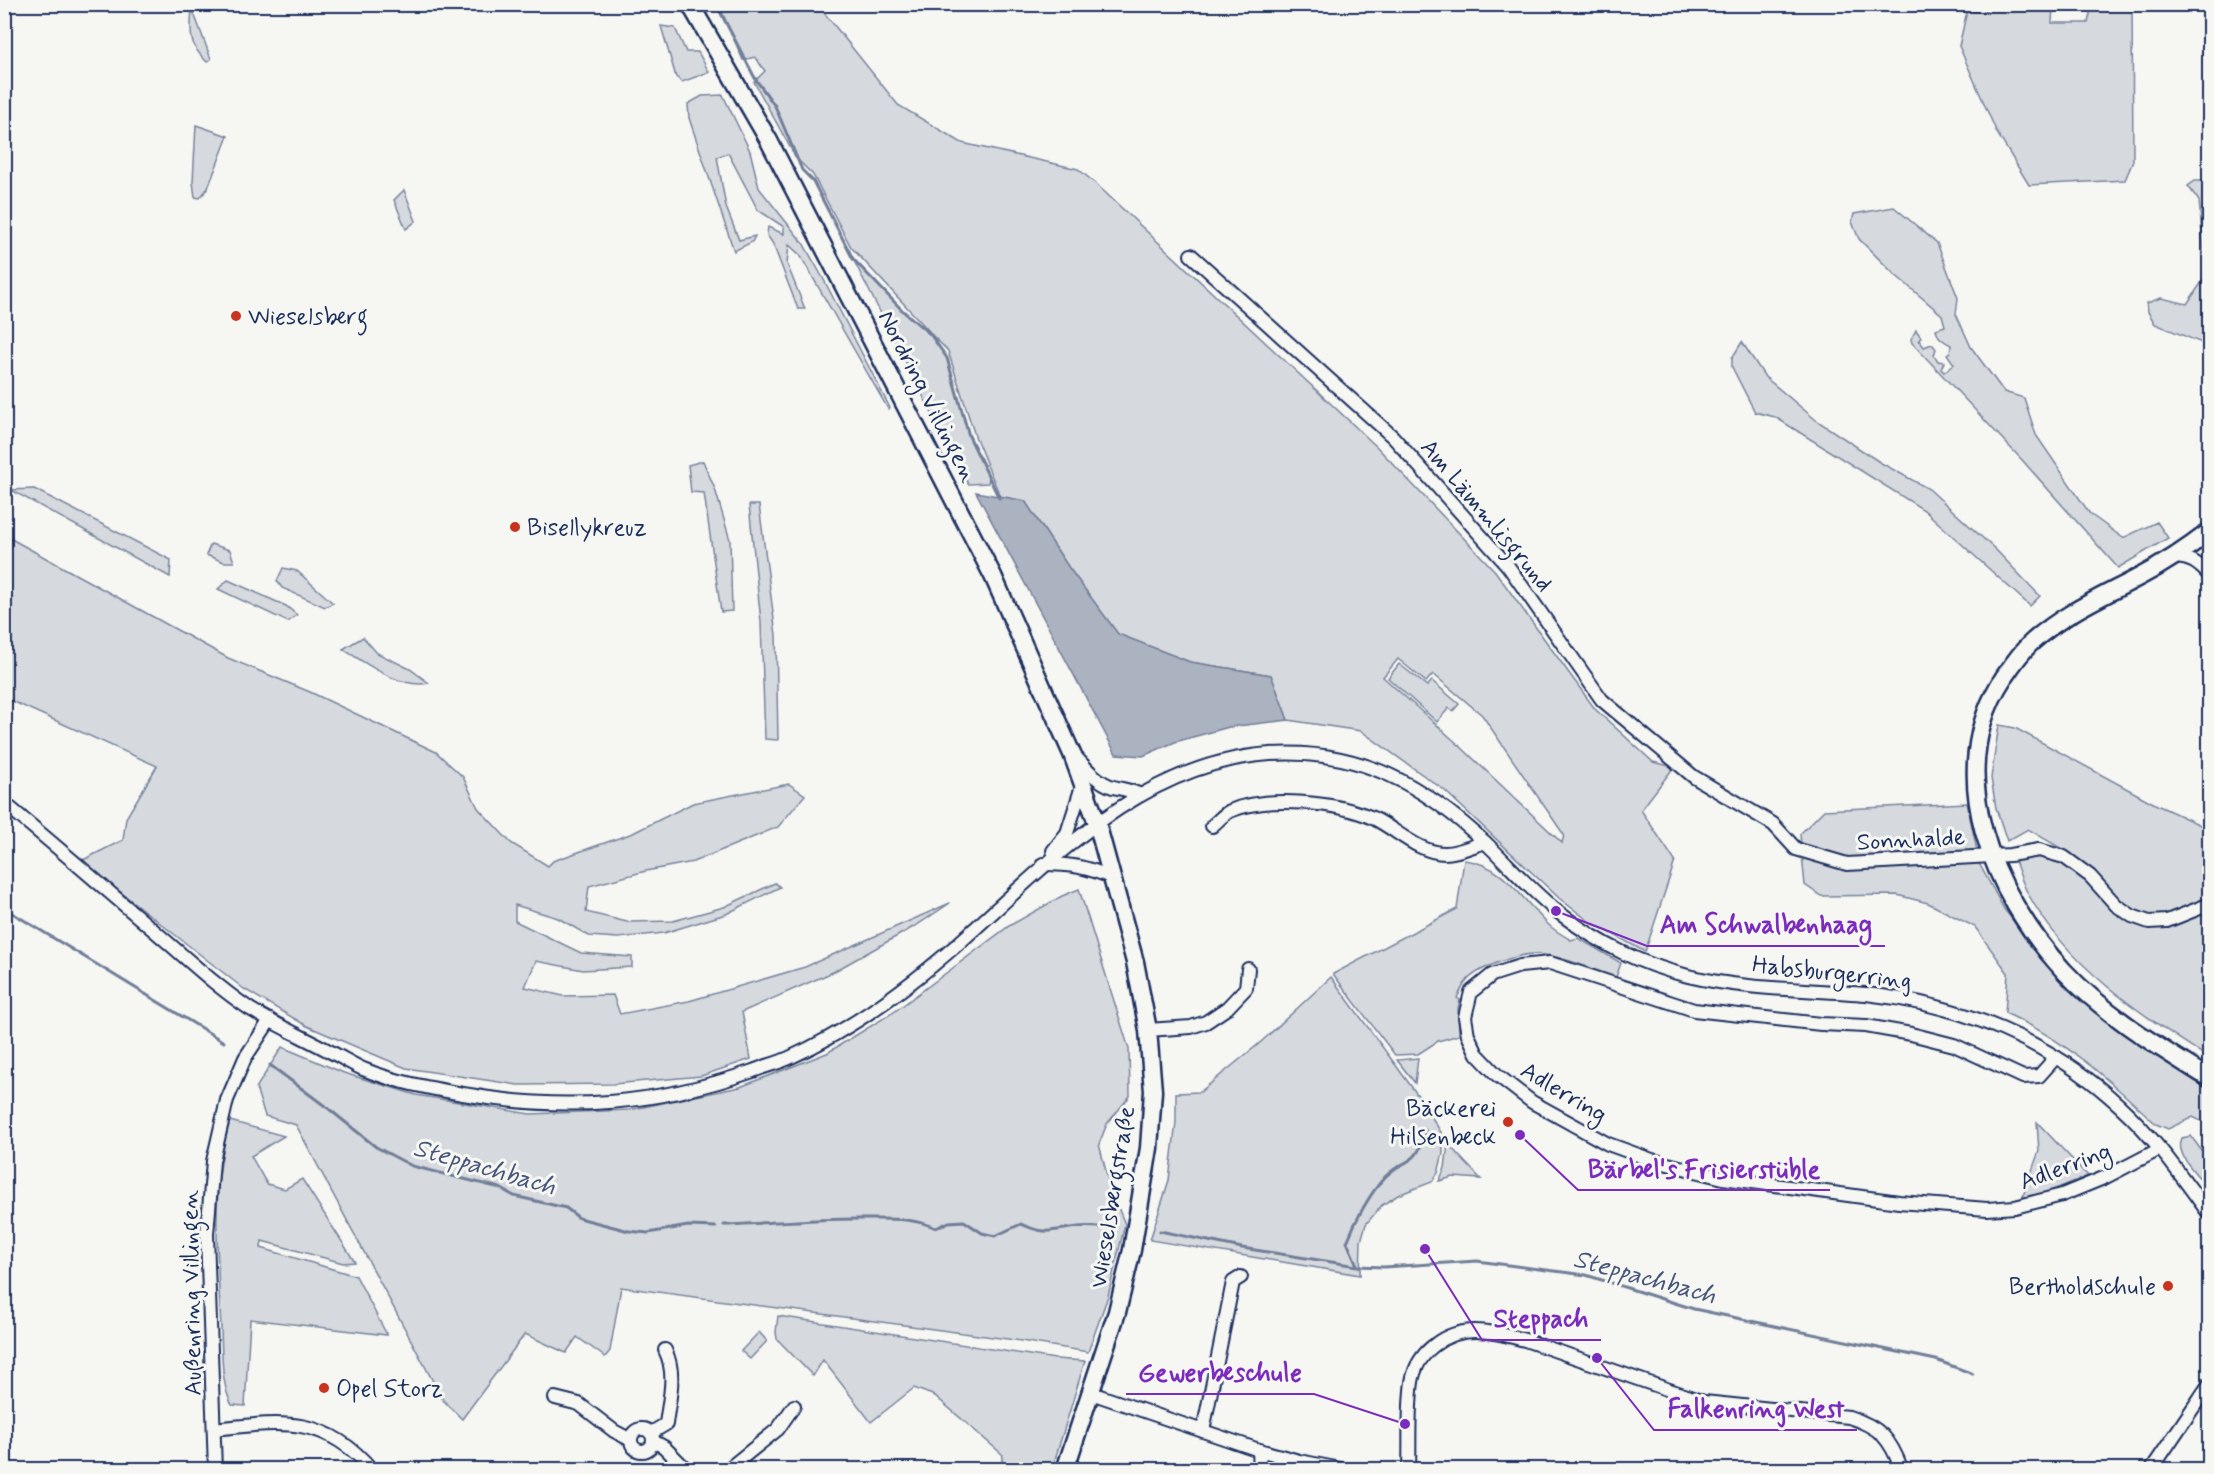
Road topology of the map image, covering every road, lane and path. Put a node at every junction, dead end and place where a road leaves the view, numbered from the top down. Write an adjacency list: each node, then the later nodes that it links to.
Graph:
1 (690, 4): 7 (main road, Nordring Villingen)
2 (1191, 255): 12 (street, Am Lämmlisgrund)
3 (2210, 531): 5 (main road)
4 (2210, 549): 6 (street)
5 (2175, 557): 6 (street); 15 (main road)
6 (2209, 576)
7 (1072, 753): 8 (main road, Nordring Villingen); 9 (street)
8 (1083, 783): 11 (main road, Nordring Villingen); 16 (street)
9 (1141, 795): 11 (street, Habsburgerring); 14 (street, Habsburgerring)
10 (4, 803): 20 (street)
11 (1097, 823): 16 (street, Habsburgerring); 17 (main road, Wieselsbergstraße)
12 (1773, 824): 15 (street, Sonnhalde)
13 (1212, 826): 14 (street)
14 (1485, 842): 22 (street, Habsburgerring)
15 (1991, 855): 18 (street, Sonnhalde); 23 (main road)
16 (1043, 864): 17 (street); 20 (street)
17 (1113, 878): 21 (main road, Wieselsbergstraße)
18 (2210, 904)
19 (1248, 969): 21 (street)
20 (270, 1020): 32 (street, Außenring Villingen)
21 (1148, 1030): 29 (main road, Wieselsbergstraße)
22 (2056, 1057): 24 (street, Habsburgerring); 24 (street, Adlerring)
23 (2210, 1079)
24 (2160, 1149): 25 (street, Habsburgerring)
25 (2210, 1215)
26 (1241, 1277): 33 (street)
27 (665, 1350): 34 (street)
28 (2210, 1383): 45 (street)
29 (1091, 1393): 33 (street); 40 (main road, Wieselsbergstraße)
30 (555, 1398): 34 (street)
31 (794, 1406): 39 (street)
32 (214, 1429): 36 (street, Außenring Villingen); 37 (street)
33 (1203, 1431): 35 (street)
34 (652, 1437): 38 (street)
35 (1259, 1450): 41 (street); 42 (street)
36 (215, 1470)
37 (372, 1470)
38 (687, 1470)
39 (727, 1470)
40 (1065, 1470)
41 (1260, 1470)
42 (1346, 1470)
43 (1409, 1470): 44 (street)
44 (1902, 1470)
45 (2151, 1470)

